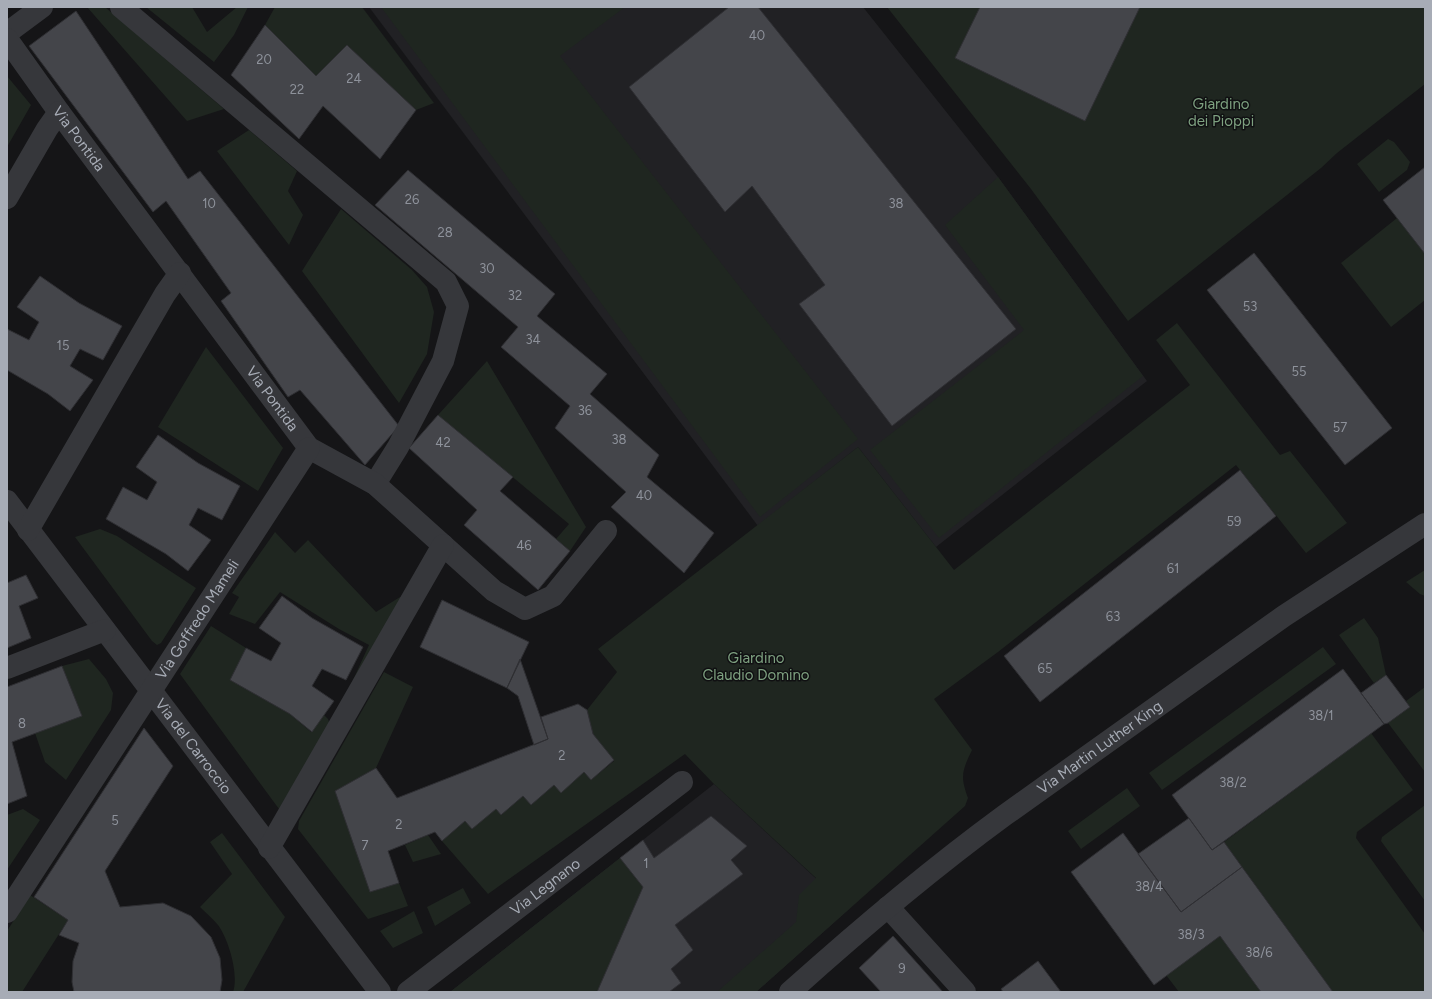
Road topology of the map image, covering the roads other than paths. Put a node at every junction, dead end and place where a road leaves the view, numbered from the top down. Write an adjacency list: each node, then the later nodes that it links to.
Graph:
1 (42, 7): 3 (street)
2 (121, 7): 9 (street)
3 (7, 33)
4 (7, 39): 5 (street, Via Pontida)
5 (59, 112): 6 (street); 7 (street, Via Pontida)
6 (7, 198)
7 (180, 273): 8 (street, Via Pontida); 12 (street)
8 (309, 448): 9 (street, Via Pontida); 17 (street, Via Goffredo Mameli)
9 (375, 484): 14 (street, Via Pontida)
10 (7, 501): 12 (street, Via del Carroccio)
11 (1425, 524): 20 (street, Via Martin Luther King)
12 (28, 530): 15 (street, Via del Carroccio)
13 (606, 531): 14 (street, Via Pontida)
14 (443, 545): 19 (street)
15 (105, 630): 16 (street); 17 (street, Via del Carroccio)
16 (7, 668)
17 (151, 692): 19 (street, Via del Carroccio); 21 (street, Via Goffredo Mameli)
18 (682, 782): 23 (street, Via Legnano)
19 (270, 848): 22 (street, Via del Carroccio)
20 (888, 907): 24 (street, Via Martin Luther King); 25 (street)
21 (7, 912)
22 (380, 992)
23 (408, 992)
24 (790, 992)
25 (965, 992)

